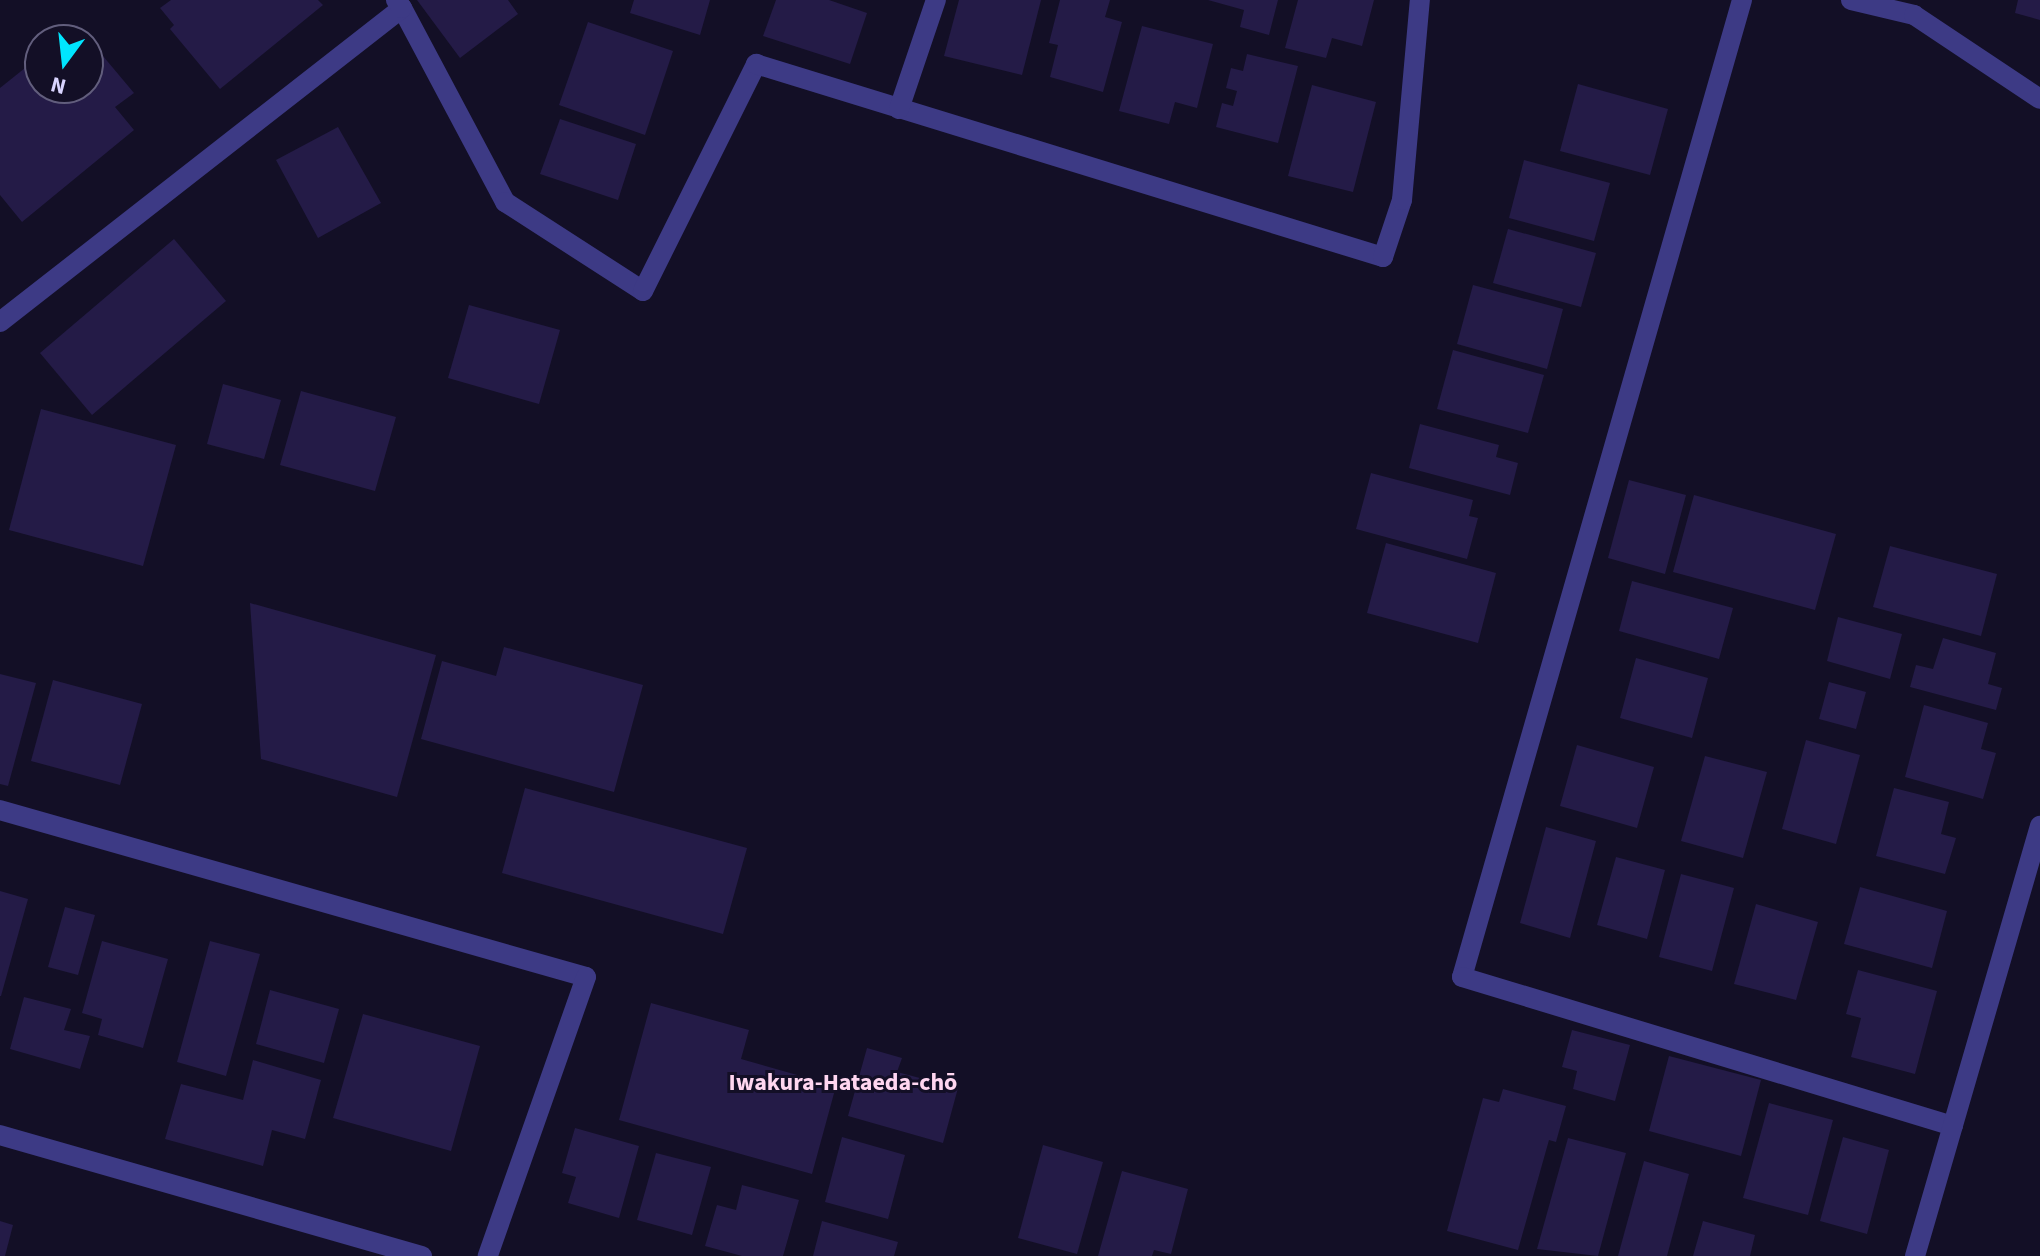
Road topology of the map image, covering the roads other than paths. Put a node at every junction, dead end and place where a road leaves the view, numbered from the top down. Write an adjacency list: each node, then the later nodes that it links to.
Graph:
1 (936, 0): 7 (street)
2 (1420, 0): 7 (street)
3 (1742, 0): 11 (street)
4 (1851, 0): 6 (street)
5 (399, 4): 7 (street); 8 (street)
6 (2040, 99)
7 (899, 109)
8 (0, 322)
9 (0, 810): 14 (street)
10 (2040, 826): 11 (street)
11 (1953, 1126): 15 (street)
12 (0, 1135): 13 (street)
13 (422, 1256)
14 (488, 1256)
15 (1915, 1256)

